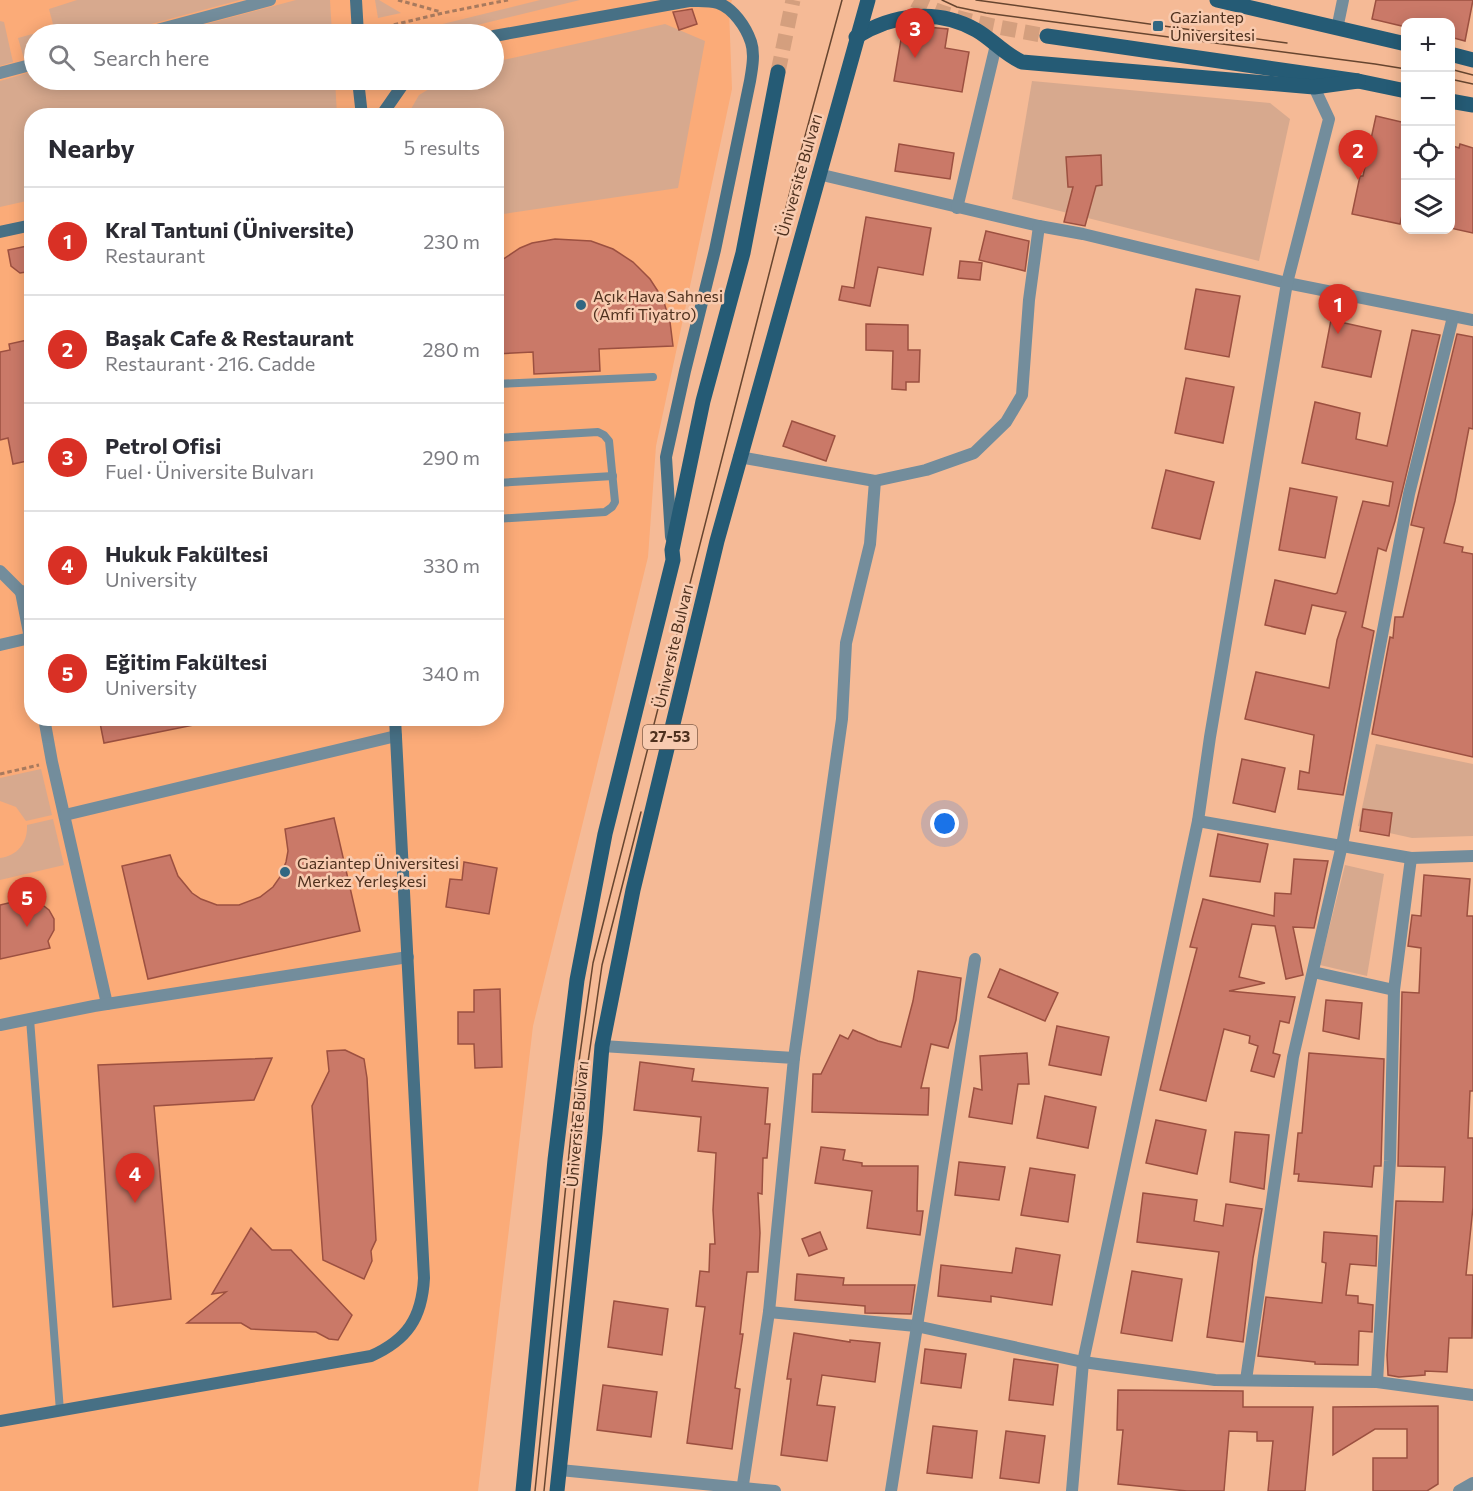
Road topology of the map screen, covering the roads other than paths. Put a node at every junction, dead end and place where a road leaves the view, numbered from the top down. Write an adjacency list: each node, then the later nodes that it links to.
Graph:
1 (270, 0): 6 (street)
2 (356, 0): 7 (street)
3 (868, 0): 11 (main road, Üniversite Bulvarı / 27-53)
4 (1217, 0): 8 (main road)
5 (1343, 0): 8 (street)
6 (180, 24)
7 (357, 24)
8 (1337, 29): 12 (main road)
9 (504, 34): 44 (street)
10 (1047, 36): 19 (main road)
11 (856, 37): 13 (main road); 28 (main road, Üniversite Bulvarı / 27-53)
12 (1401, 43)
13 (996, 45): 20 (main road); 29 (street)
14 (1455, 55): 15 (main road)
15 (1473, 60)
16 (24, 67): 18 (street)
17 (778, 72): 44 (main road, Üniversite Bulvarı)
18 (0, 73)
19 (1358, 81): 20 (main road); 23 (main road)
20 (1314, 87): 33 (street)
21 (359, 90): 26 (street)
22 (399, 90): 27 (street)
23 (1401, 90)
24 (1455, 101): 25 (main road)
25 (1473, 105)
26 (361, 108)
27 (387, 108)
28 (818, 174): 29 (street); 39 (main road, Üniversite Bulvarı / 27-53)
29 (957, 208): 30 (street)
30 (1039, 226): 33 (street); 41 (street)
31 (24, 227): 32 (street)
32 (0, 232)
33 (1287, 284): 34 (street); 53 (street)
34 (1454, 317): 35 (street); 54 (street)
35 (1473, 320)
36 (653, 377): 37 (lane)
37 (504, 384)
38 (504, 438): 40 (lane)
39 (740, 457): 41 (street); 64 (main road, Üniversite Bulvarı / 27-53)
40 (613, 476): 42 (lane); 43 (lane)
41 (875, 481): 65 (street)
42 (504, 483)
43 (504, 519)
44 (672, 550): 77 (main road, Üniversite Bulvarı)
45 (0, 571): 46 (street)
46 (24, 589)
47 (24, 643): 48 (street)
48 (0, 645)
49 (45, 726): 52 (street)
50 (395, 726): 51 (street)
51 (396, 736): 52 (street); 57 (street)
52 (65, 815): 61 (street)
53 (1198, 821): 54 (street); 68 (street)
54 (1342, 845): 56 (street); 59 (street)
55 (1473, 855): 56 (street)
56 (1411, 858): 60 (street)
57 (408, 957): 61 (street); 72 (street)
58 (975, 959): 67 (street)
59 (1313, 972): 60 (street); 69 (street)
60 (1394, 990): 70 (street)
61 (107, 1004): 62 (street)
62 (30, 1019): 63 (street); 72 (lane)
63 (0, 1025)
64 (602, 1046): 65 (street); 74 (main road, Üniversite Bulvarı / 27-53)
65 (794, 1058): 66 (street)
66 (769, 1312): 67 (street); 76 (street)
67 (916, 1326): 68 (street); 80 (street)
68 (1083, 1362): 69 (street); 81 (street)
69 (1246, 1380): 70 (street)
70 (1377, 1382): 71 (street)
71 (1473, 1395)
72 (60, 1411): 73 (street)
73 (0, 1421)
74 (560, 1470): 76 (street); 78 (main road, Üniversite Bulvarı / 27-53)
75 (1473, 1484): 82 (street)
76 (742, 1489): 79 (street)
77 (523, 1491)
78 (557, 1491)
79 (775, 1491)
80 (891, 1491)
81 (1072, 1491)
82 (1459, 1491)

